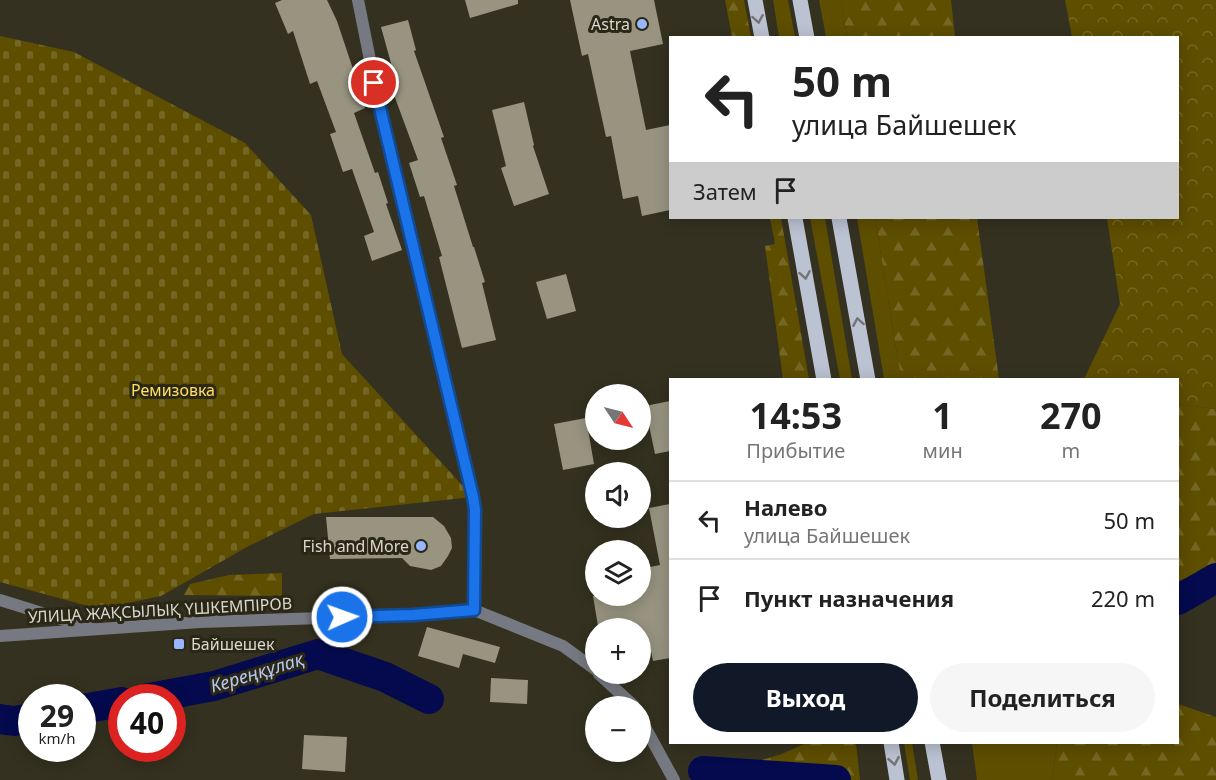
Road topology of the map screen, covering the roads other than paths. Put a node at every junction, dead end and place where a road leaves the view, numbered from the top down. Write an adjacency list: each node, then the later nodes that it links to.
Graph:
1 (358, 0): 11 (street)
2 (755, 0): 4 (main road, one-way to 4)
3 (800, 0): 5 (main road)
4 (762, 36)
5 (807, 36)
6 (795, 219): 8 (main road, one-way to 8)
7 (839, 219): 9 (main road, one-way to 7)
8 (824, 378)
9 (868, 378)
10 (0, 600): 12 (street)
11 (474, 610): 12 (street, УЛИЦА ЖАҚСЫЛЫҚ ҮШКЕМПІРОВ); 14 (street, УЛИЦА ЖАҚСЫЛЫҚ ҮШКЕМПІРОВ)
12 (94, 629): 13 (street, УЛИЦА ЖАҚСЫЛЫҚ ҮШКЕМПІРОВ)
13 (0, 636)
14 (585, 662)
15 (610, 684): 16 (street)
16 (623, 696)
17 (651, 738): 20 (street)
18 (891, 744): 21 (main road, one-way to 21)
19 (932, 744): 22 (main road)
20 (674, 780)
21 (897, 780)
22 (939, 780)

